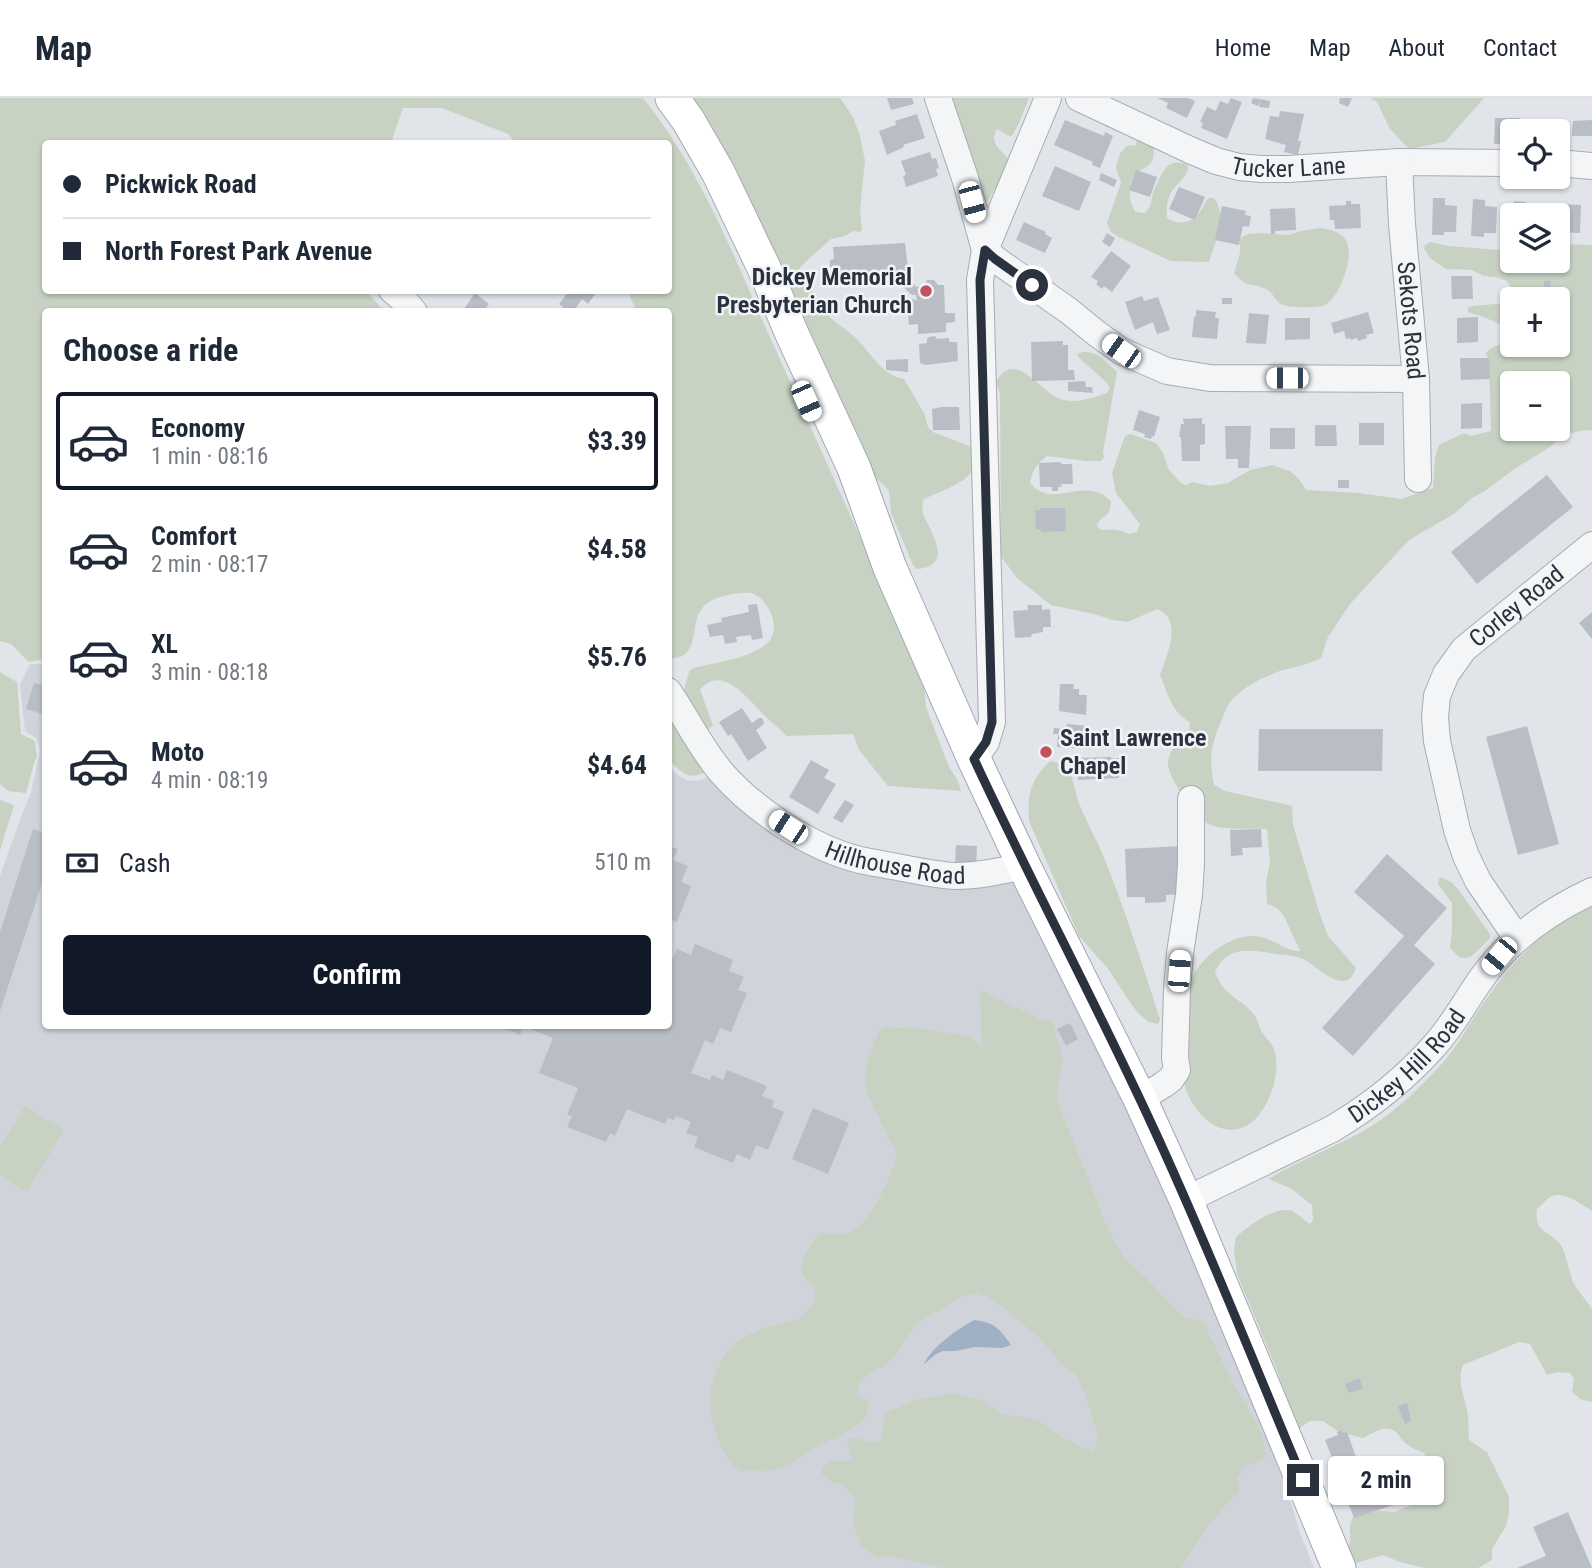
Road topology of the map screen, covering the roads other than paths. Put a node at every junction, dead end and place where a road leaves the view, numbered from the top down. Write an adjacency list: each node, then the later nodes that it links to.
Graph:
1 (651, 98): 14 (main road)
2 (672, 98): 14 (main road)
3 (938, 98): 10 (street)
4 (1048, 98): 10 (street)
5 (1079, 98): 6 (street, Tucker Lane)
6 (1399, 162): 7 (street, Tucker Lane); 11 (street, Sekots Road)
7 (1500, 163)
8 (1570, 164): 9 (street)
9 (1592, 166)
10 (985, 250): 11 (street); 16 (street)
11 (1416, 379): 12 (street, Sekots Road)
12 (1418, 479)
13 (1592, 545): 20 (street, Corley Road)
14 (890, 568): 16 (main road)
15 (672, 697): 18 (street, Hillhouse Road)
16 (974, 759): 18 (main road)
17 (1191, 799): 21 (street)
18 (1024, 866): 21 (main road)
19 (1592, 891): 20 (street, Dickey Hill Road)
20 (1517, 938): 22 (street, Dickey Hill Road)
21 (1140, 1099): 22 (main road)
22 (1186, 1200): 23 (main road)
23 (1339, 1568)

